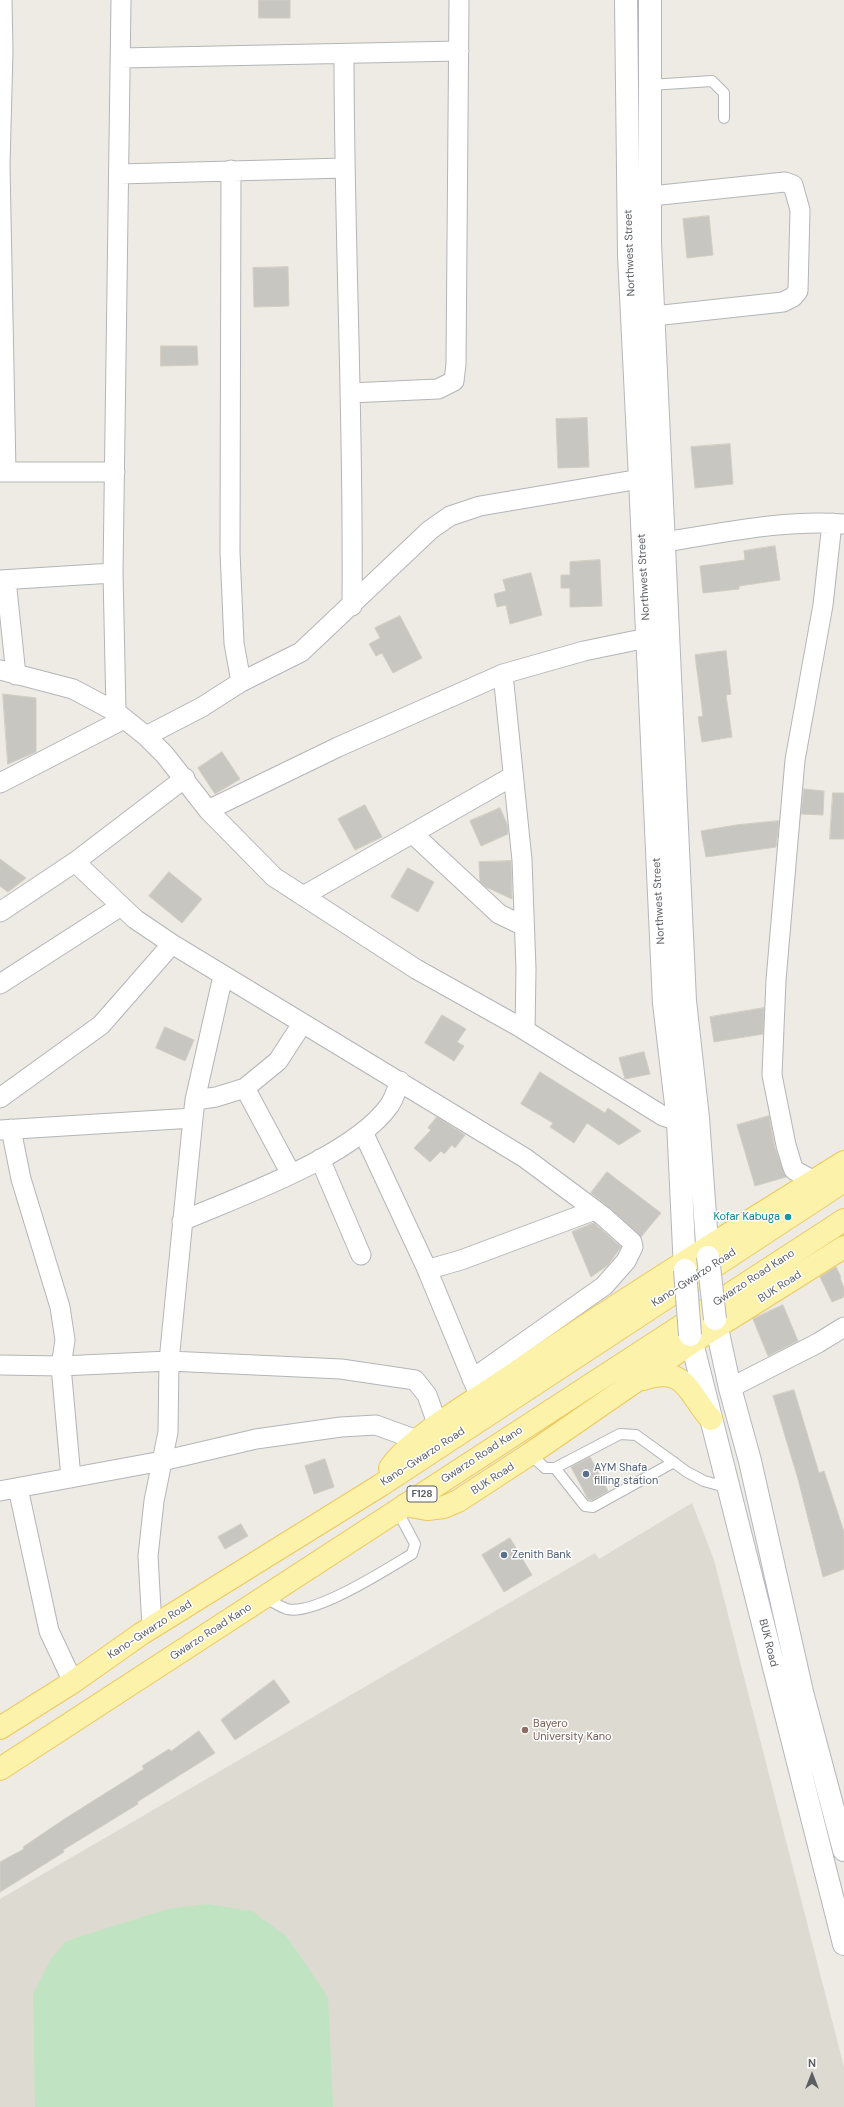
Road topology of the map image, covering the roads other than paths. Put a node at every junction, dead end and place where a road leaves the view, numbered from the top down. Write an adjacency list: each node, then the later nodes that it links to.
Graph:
1 (2, 0): 6 (street)
2 (121, 0): 9 (street)
3 (459, 0): 7 (street)
4 (626, 0): 21 (main road, Northwest Street)
5 (650, 0): 10 (main road, Northwest Street)
6 (2, 51): 12 (street)
7 (460, 51): 8 (street); 18 (street)
8 (344, 54): 9 (street); 13 (street)
9 (121, 58): 15 (street)
10 (650, 84): 11 (lane); 16 (main road, Northwest Street)
11 (724, 118)
12 (0, 165): 19 (street)
13 (344, 168): 14 (street); 18 (street)
14 (231, 170): 15 (street); 30 (street)
15 (119, 174): 20 (street)
16 (651, 196): 17 (main road, Northwest Street); 17 (street)
17 (654, 316): 23 (main road, Northwest Street)
18 (350, 393): 26 (street)
19 (3, 472): 20 (street)
20 (115, 472): 24 (street)
21 (640, 479): 26 (street); 27 (main road, Northwest Street)
22 (838, 524): 23 (street); 60 (street)
23 (664, 542): 56 (main road, Northwest Street)
24 (113, 573): 25 (street); 31 (street)
25 (3, 580): 28 (street)
26 (352, 606): 30 (street)
27 (647, 638): 29 (street); 53 (main road, Northwest Street)
28 (8, 672): 31 (street)
29 (503, 674): 33 (street); 36 (street)
30 (241, 682): 32 (street)
31 (120, 715): 32 (street); 35 (street)
32 (146, 736): 34 (street)
33 (513, 776): 37 (street); 42 (street)
34 (185, 778): 36 (street); 38 (street)
35 (0, 783)
36 (208, 810): 39 (street)
37 (413, 834): 39 (street); 42 (street)
38 (75, 862): 40 (street); 41 (street)
39 (303, 896): 47 (street)
40 (121, 906): 43 (street); 45 (street)
41 (0, 912)
42 (524, 926): 47 (street)
43 (172, 944): 44 (street); 50 (street)
44 (223, 976): 46 (street); 51 (street)
45 (0, 984)
46 (302, 1024): 48 (street); 49 (street)
47 (525, 1030): 53 (street)
48 (400, 1081): 55 (street); 62 (street)
49 (246, 1088): 51 (street); 59 (street)
50 (0, 1098)
51 (195, 1100): 52 (street)
52 (193, 1118): 54 (street); 64 (street)
53 (678, 1121): 56 (main road, Northwest Street)
54 (5, 1129): 75 (street)
55 (363, 1132): 57 (street); 69 (street)
56 (691, 1152): 66 (main road); 68 (main road)
57 (320, 1159): 59 (street); 67 (street)
58 (844, 1162): 60 (main road)
59 (291, 1174): 64 (street)
60 (814, 1180): 66 (main road)
61 (844, 1181): 87 (main road, Kano-Gwarzo Road / F128)
62 (595, 1210): 69 (street); 77 (street)
63 (844, 1220): 90 (main road, Gwarzo Road Kano / F128)
64 (182, 1222): 73 (street)
65 (844, 1247): 70 (main road, BUK Road)
66 (708, 1252): 68 (main road); 70 (main road, bridge)
67 (361, 1255)
68 (684, 1265): 72 (main road, bridge); 77 (main road)
69 (426, 1267): 77 (street)
70 (716, 1323): 72 (main road, BUK Road); 78 (main road, BUK Road)
71 (844, 1328): 78 (street)
72 (691, 1339): 76 (main road, BUK Road); 79 (main road, BUK Road)
73 (169, 1361): 75 (street); 80 (street); 83 (street)
74 (0, 1365): 75 (street)
75 (61, 1366): 86 (street)
76 (638, 1381): 79 (main road); 82 (main road, BUK Road)
77 (476, 1388): 80 (main road)
78 (730, 1388): 96 (main road, BUK Road)
79 (711, 1419): 88 (main road, BUK Road)
80 (438, 1426): 81 (main road)
81 (417, 1440): 83 (street); 87 (main road)
82 (530, 1454): 85 (lane); 90 (main road, BUK Road)
83 (162, 1460): 86 (street); 92 (street)
84 (674, 1462): 85 (lane); 85 (lane); 88 (lane)
85 (555, 1468)
86 (71, 1478): 89 (street)
87 (381, 1485): 92 (main road, Kano-Gwarzo Road / F128)
88 (729, 1488): 97 (main road, BUK Road)
89 (9, 1490): 93 (street)
90 (401, 1507): 91 (main road, Gwarzo Road Kano / F128); 91 (lane)
91 (265, 1598): 95 (main road, Gwarzo Road Kano / F128)
92 (152, 1627): 93 (main road, Kano-Gwarzo Road / F128)
93 (73, 1682): 94 (main road, Kano-Gwarzo Road / F128)
94 (0, 1728)
95 (0, 1769)
96 (844, 1850)
97 (844, 1944)

